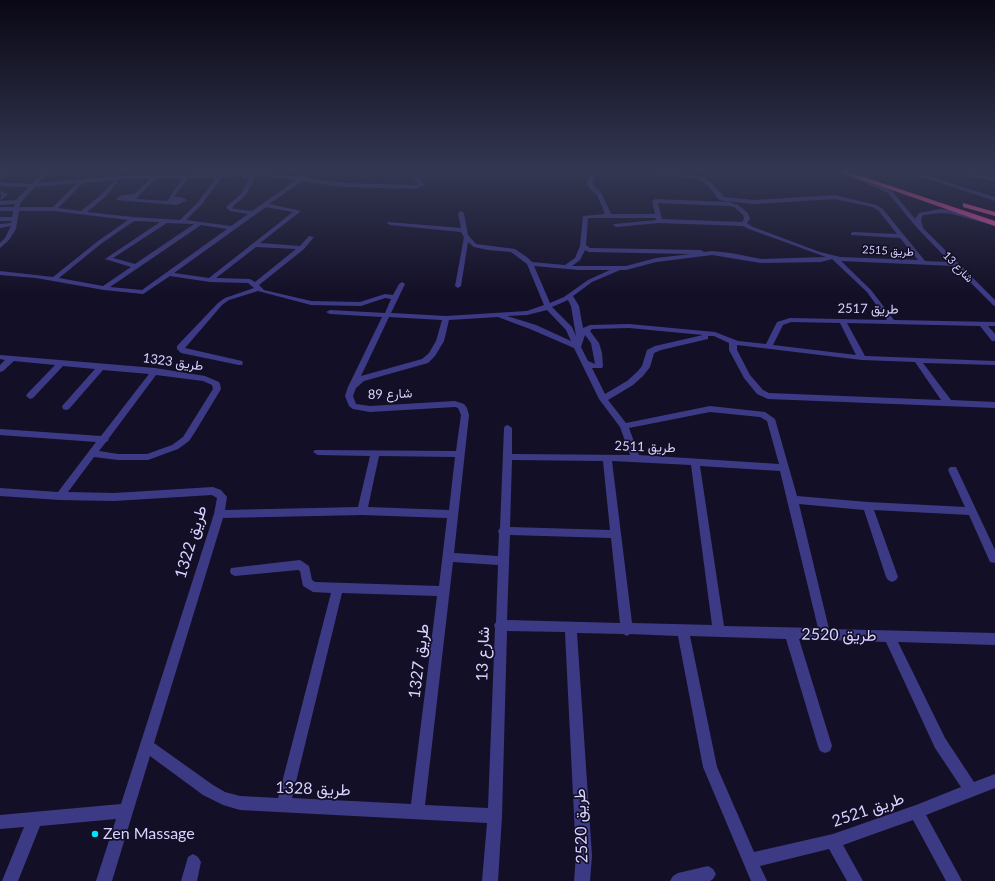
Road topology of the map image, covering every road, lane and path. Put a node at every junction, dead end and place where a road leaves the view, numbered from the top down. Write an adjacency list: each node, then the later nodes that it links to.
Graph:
1 (16, 213): 22 (street)
2 (82, 213): 18 (street)
3 (190, 213): 23 (street)
4 (252, 213): 30 (street)
5 (295, 213): 37 (street)
6 (461, 213): 32 (street)
7 (608, 213): 16 (street)
8 (657, 213): 19 (street)
9 (745, 213): 26 (street)
10 (883, 213): 34 (street, طريق 2515)
11 (908, 213): 31 (street, شارع 13)
12 (927, 213): 31 (street)
13 (956, 213): 27 (street)
14 (963, 213): 27 (highway)
15 (974, 213): 21 (highway)
16 (609, 216): 19 (street); 39 (street)
17 (0, 219): 22 (street)
18 (133, 219): 20 (street); 51 (street)
19 (658, 219): 26 (street); 28 (street)
20 (166, 220): 23 (street); 46 (street)
21 (995, 220)
22 (15, 221): 29 (street); 38 (street)
23 (182, 221): 24 (street)
24 (200, 223): 30 (street); 46 (street)
25 (390, 223): 32 (street)
26 (744, 224): 42 (street)
27 (995, 224)
28 (616, 225)
29 (0, 226)
30 (232, 228): 50 (street)
31 (921, 229): 45 (street, شارع 13)
32 (463, 230): 36 (street)
33 (853, 234): 34 (street)
34 (902, 236): 43 (street, طريق 2515)
35 (311, 237): 40 (street)
36 (466, 238): 44 (street); 54 (street)
37 (256, 245): 40 (street); 52 (street)
38 (0, 246)
39 (584, 246): 41 (street); 47 (street)
40 (302, 248): 55 (street)
41 (712, 253): 42 (street); 48 (street)
42 (833, 257): 43 (street, طريق 2515); 66 (street)
43 (923, 263): 45 (street, طريق 2515)
44 (530, 264): 47 (street); 60 (street)
45 (955, 264): 59 (street, شارع 13)
46 (135, 266): 56 (street)
47 (566, 267): 48 (street)
48 (622, 268): 57 (street)
49 (0, 273): 51 (street)
50 (169, 274): 52 (street); 56 (street)
51 (54, 279): 56 (street)
52 (210, 280): 55 (street)
53 (402, 284): 58 (street)
54 (458, 286)
55 (257, 287): 58 (street); 80 (street)
56 (104, 288)
57 (569, 296): 60 (street); 69 (street)
58 (396, 297): 62 (street)
59 (995, 304)
60 (547, 305): 63 (street); 73 (street)
61 (330, 312): 62 (street)
62 (388, 315): 64 (street); 86 (street)
63 (496, 315): 64 (street); 73 (street)
64 (446, 318): 86 (street)
65 (842, 321): 66 (street, طريق 2517); 74 (street, طريق 2517); 77 (street)
66 (892, 322): 67 (street, طريق 2517)
67 (982, 324): 68 (street, طريق 2517); 71 (street)
68 (995, 324)
69 (582, 332): 70 (street); 73 (street); 81 (street)
70 (715, 334): 72 (street); 88 (street)
71 (995, 339)
72 (736, 342): 74 (street); 89 (street)
73 (577, 347): 81 (street)
74 (768, 347): 77 (street)
75 (0, 357): 76 (street, طريق 1323)
76 (12, 358): 79 (street, طريق 1323); 84 (street)
77 (862, 358): 78 (street)
78 (917, 360): 82 (street); 89 (street)
79 (61, 363): 83 (street, طريق 1323); 87 (street)
80 (240, 363)
81 (585, 363): 88 (street)
82 (995, 363)
83 (102, 366): 85 (street, طريق 1323); 92 (street)
84 (0, 369)
85 (155, 371): 96 (street); 99 (street, طريق 1323)
86 (352, 387): 90 (street, شارع 89)
87 (30, 396)
88 (603, 399): 93 (street)
89 (948, 403): 91 (street)
90 (448, 404): 100 (street, طريق 1327)
91 (995, 405)
92 (66, 407)
93 (624, 426): 102 (street); 105 (street, طريق 2511)
94 (508, 428): 101 (street, شارع 13)
95 (0, 432): 96 (street)
96 (105, 439): 99 (street)
97 (318, 452): 98 (street)
98 (375, 453): 100 (street); 111 (street)
99 (94, 454): 108 (street)
100 (459, 454): 114 (street, طريق 1327)
101 (507, 457): 103 (street, طريق 2511); 115 (street, شارع 13)
102 (636, 458): 103 (street, طريق 2511); 104 (street, طريق 2511)
103 (607, 459): 116 (street)
104 (696, 462): 105 (street, طريق 2511); 128 (street)
105 (783, 468): 109 (street, طريق 2511)
106 (953, 470): 112 (street)
107 (0, 492): 108 (street, طريق 1322)
108 (60, 496): 113 (street, طريق 1322)
109 (793, 500): 110 (street); 130 (street, طريق 2511)
110 (868, 506): 112 (street); 121 (street)
111 (362, 511): 113 (street); 114 (street)
112 (972, 511): 118 (street)
113 (219, 514): 133 (street, طريق 1322)
114 (454, 514): 117 (street, طريق 1327)
115 (503, 531): 116 (street); 119 (street, شارع 13)
116 (616, 534): 126 (street)
117 (448, 557): 119 (street); 123 (street, طريق 1327)
118 (994, 559)
119 (503, 561): 124 (street, شارع 13)
120 (235, 571): 122 (street)
121 (892, 577)
122 (338, 587): 123 (street); 137 (street)
123 (444, 591): 139 (street, طريق 1327)
124 (500, 625): 125 (street, طريق 2520); 141 (street, شارع 13)
125 (571, 628): 126 (street, طريق 2520); 152 (street, طريق 2520)
126 (627, 630): 127 (street, طريق 2520)
127 (683, 631): 128 (street, طريق 2520); 145 (street)
128 (719, 631): 129 (street, طريق 2520)
129 (791, 634): 130 (street, طريق 2520); 134 (street)
130 (825, 635): 131 (street, طريق 2520)
131 (889, 636): 132 (street, طريق 2520); 136 (street)
132 (995, 639)
133 (146, 745): 137 (street, طريق 1328); 138 (street, طريق 1322)
134 (825, 746)
135 (995, 781): 136 (street, طريق 2521)
136 (971, 790): 140 (street, طريق 2521)
137 (283, 805): 139 (street, طريق 1328)
138 (125, 811): 142 (street); 149 (street, طريق 1322)
139 (417, 811): 141 (street, طريق 1328)
140 (916, 812): 144 (street, طريق 2521); 156 (street)
141 (495, 816): 151 (street, شارع 13)
142 (35, 819): 143 (street); 148 (street)
143 (0, 822)
144 (833, 841): 145 (street, طريق 2521); 155 (street)
145 (750, 861): 154 (street)
146 (193, 862): 150 (street)
147 (708, 874): 153 (street)
148 (10, 881)
149 (104, 881)
150 (189, 881)
151 (490, 881)
152 (582, 881)
153 (678, 881)
154 (759, 881)
155 (855, 881)
156 (954, 881)

